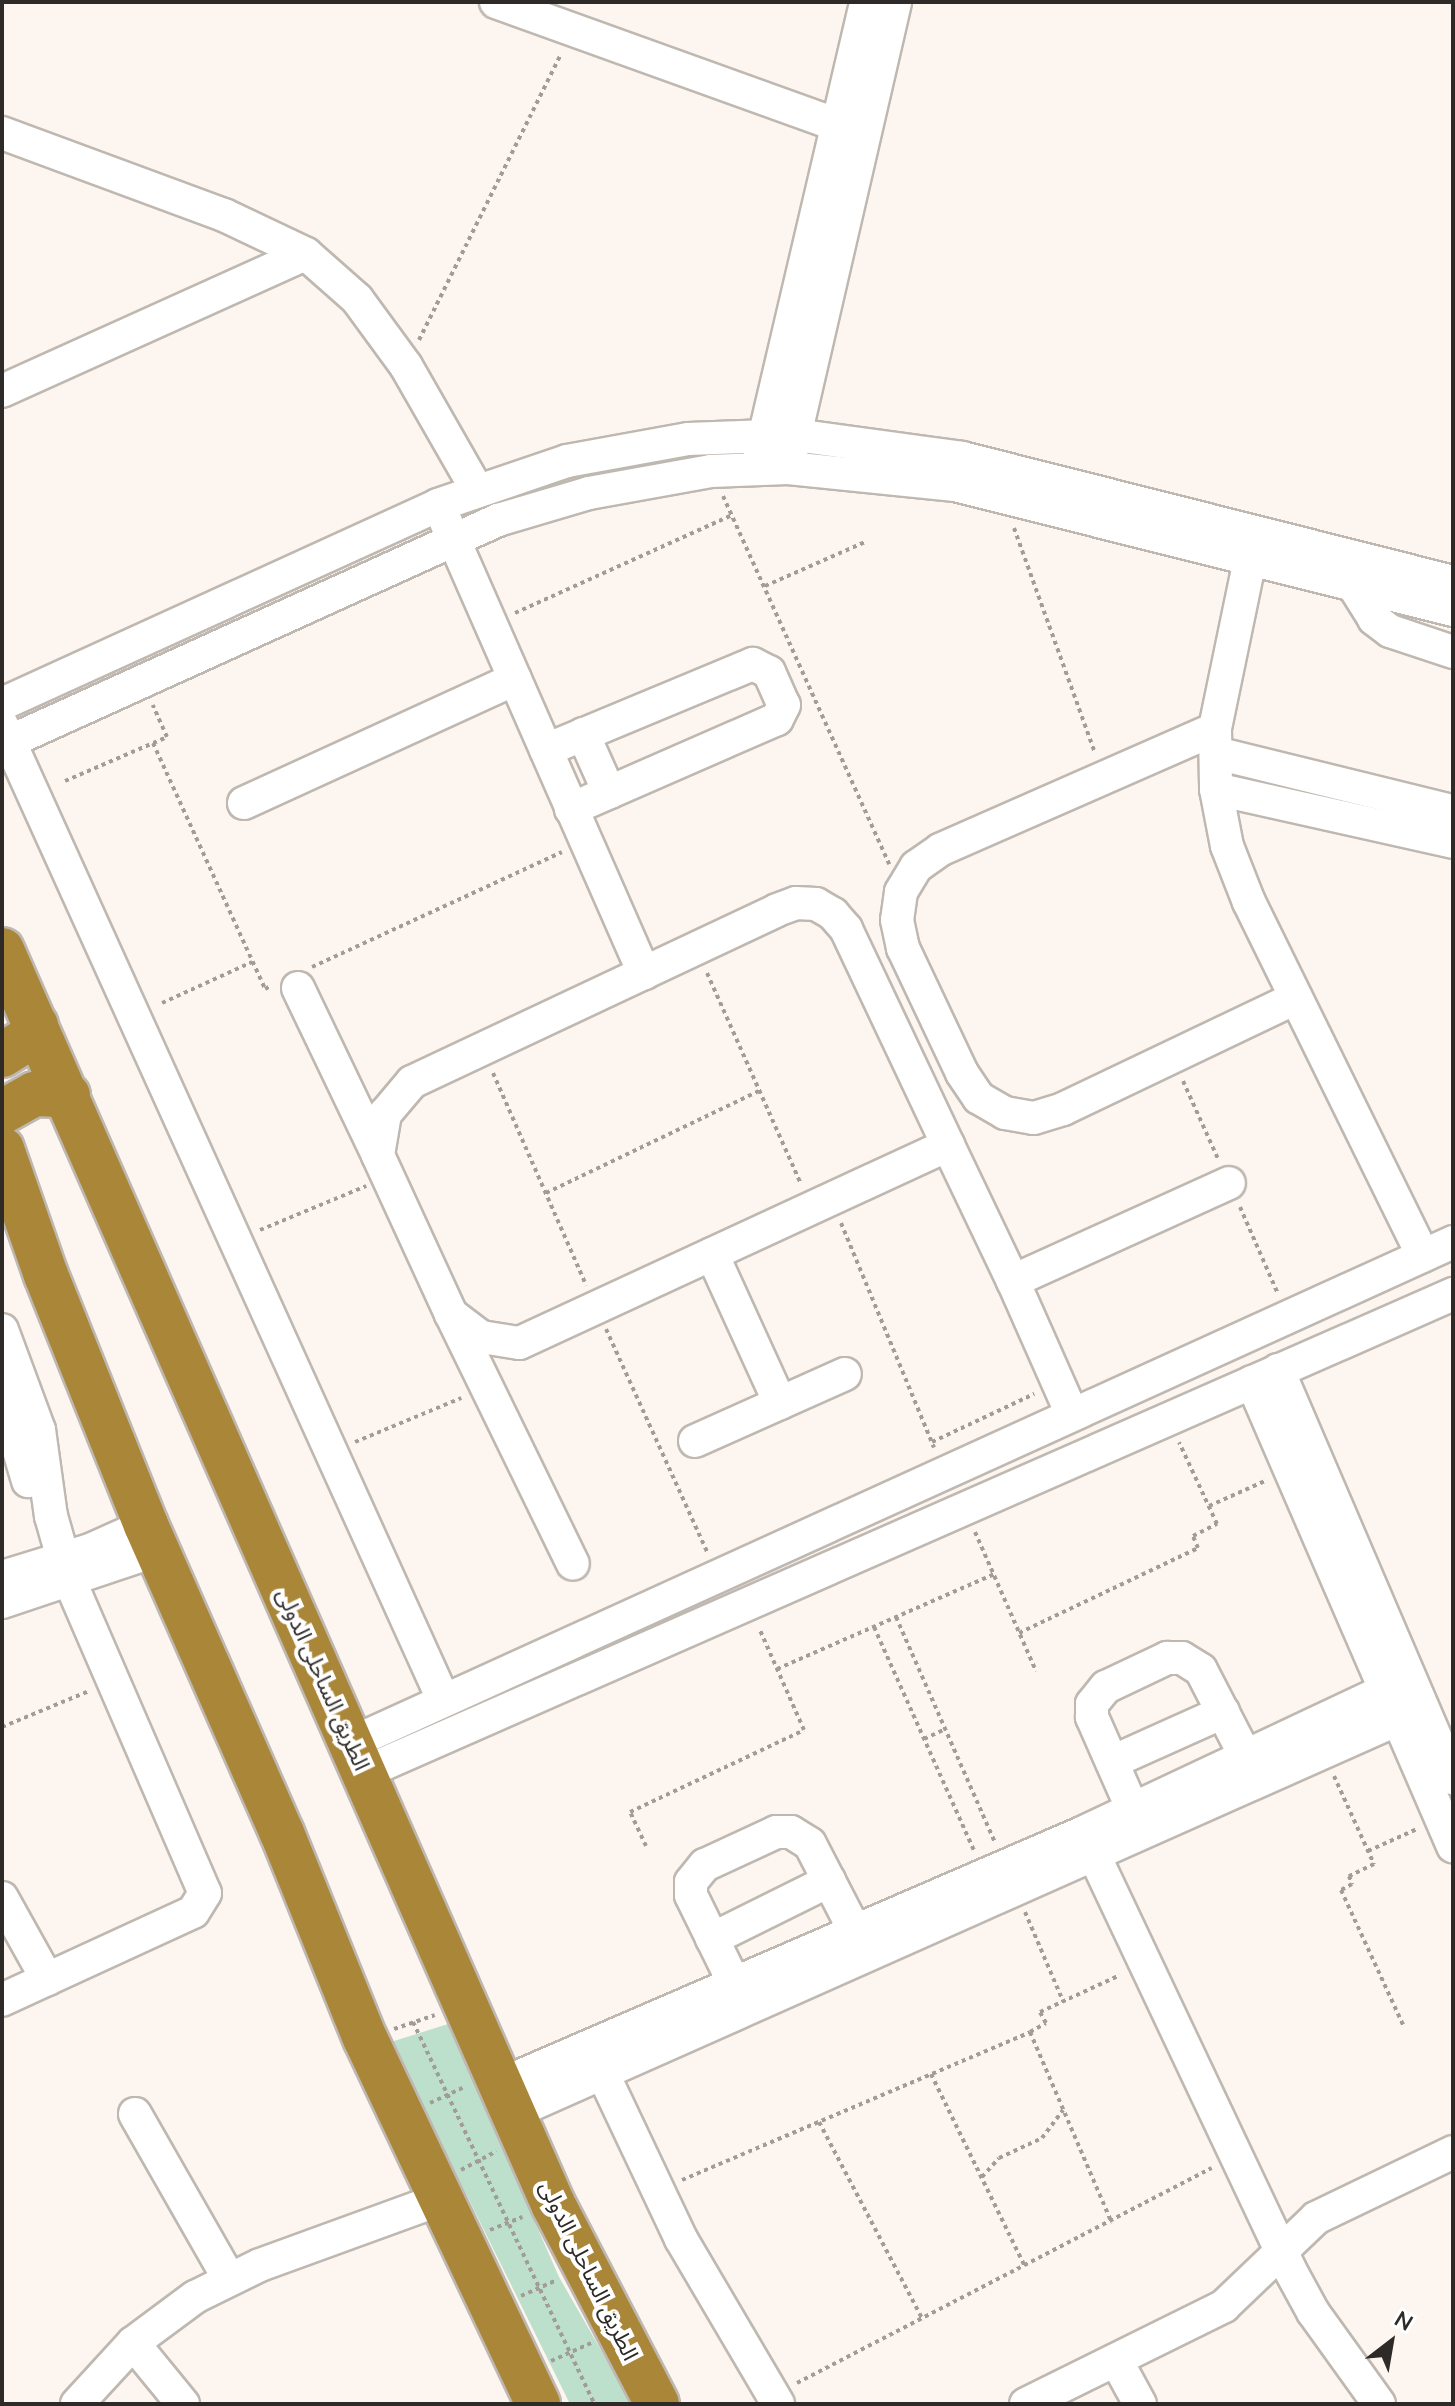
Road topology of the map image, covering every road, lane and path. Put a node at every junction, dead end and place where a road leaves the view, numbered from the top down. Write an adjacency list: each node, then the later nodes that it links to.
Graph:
1 (496, 2): 4 (street)
2 (866, 2): 5 (street)
3 (895, 2): 10 (street)
4 (573, 30): 5 (street); 8 (path)
5 (837, 125): 10 (street)
6 (2, 133): 7 (street)
7 (306, 254): 8 (street); 9 (street)
8 (406, 366): 13 (street)
9 (2, 391)
10 (779, 434): 11 (street); 13 (street); 19 (street)
11 (773, 467): 12 (street); 14 (street)
12 (711, 471): 16 (path); 17 (street)
13 (477, 490): 15 (street)
14 (1003, 496): 19 (street); 34 (path)
15 (438, 505): 17 (street); 28 (street)
16 (732, 515): 21 (path); 24 (path)
17 (453, 540): 24 (street); 27 (street)
18 (865, 542): 21 (path)
19 (1253, 548): 20 (street); 22 (street); 31 (street)
20 (1453, 582)
21 (764, 587): 43 (path)
22 (1355, 588): 23 (street); 25 (street)
23 (1453, 610)
24 (491, 624): 26 (street)
25 (1453, 652)
26 (515, 679): 33 (street); 38 (street)
27 (143, 680): 30 (street); 32 (path)
28 (2, 704)
29 (583, 734): 33 (street); 37 (street); 37 (street)
30 (4, 737): 64 (street)
31 (1215, 741): 34 (street); 36 (street); 40 (street)
32 (153, 743): 35 (path); 46 (path)
33 (546, 750): 39 (street)
34 (1104, 778): 43 (street)
35 (65, 781)
36 (1216, 789): 42 (street); 49 (street)
37 (609, 792): 39 (street)
38 (244, 803)
39 (571, 809): 41 (street)
40 (1453, 811)
41 (586, 842): 47 (street); 48 (path)
42 (1453, 842)
43 (907, 882): 49 (street)
44 (696, 949): 47 (street); 55 (path); 58 (street)
45 (2, 950): 51 (highway, الطريق الساحلى الدولى)
46 (252, 962): 48 (path); 50 (path)
47 (644, 973): 60 (street)
48 (295, 980): 60 (street)
49 (1296, 998): 67 (street)
50 (162, 1003)
51 (36, 1025): 53 (highway); 56 (highway, الطريق الساحلى الدولى)
52 (1453, 1034): 54 (path)
53 (2, 1055)
54 (1453, 1056)
55 (759, 1091): 62 (path); 63 (path)
56 (68, 1095): 57 (highway); 108 (highway, الطريق الساحلى الدولى)
57 (2, 1112)
58 (948, 1145): 63 (street); 68 (street)
59 (2, 1149): 87 (highway)
60 (383, 1166): 64 (path); 70 (street)
61 (1229, 1183): 68 (street)
62 (546, 1193)
63 (821, 1204): 66 (street); 81 (path)
64 (235, 1240): 82 (street)
65 (1453, 1242): 67 (street)
66 (712, 1254): 70 (street); 77 (street)
67 (1423, 1255): 78 (street)
68 (1013, 1281): 74 (street)
69 (1453, 1294): 73 (street)
70 (451, 1314): 75 (street)
71 (2, 1330): 89 (street)
72 (845, 1374): 77 (street)
73 (1265, 1376): 79 (street); 83 (street); 110 (street)
74 (1058, 1382): 78 (street); 81 (path)
75 (487, 1387): 82 (path); 88 (street)
76 (2, 1393): 89 (street)
77 (780, 1403): 80 (street)
78 (1072, 1414): 84 (street)
79 (1169, 1418): 85 (path); 86 (street)
80 (695, 1441)
81 (932, 1442): 84 (path)
82 (331, 1453): 100 (street)
83 (1290, 1469): 85 (path); 101 (street)
84 (944, 1472): 100 (street)
85 (1209, 1506): 96 (path)
86 (965, 1508): 90 (path); 93 (street)
87 (151, 1537): 89 (street); 131 (highway)
88 (573, 1564)
89 (56, 1570): 91 (street); 92 (street); 99 (street); 119 (street)
90 (994, 1574): 94 (path); 96 (path)
91 (2, 1577)
92 (2, 1602)
93 (748, 1603): 97 (path); 108 (street)
94 (896, 1617): 95 (path); 104 (path)
95 (874, 1627): 97 (path); 105 (path)
96 (1019, 1633): 98 (path)
97 (777, 1669): 113 (path)
98 (1036, 1671)
99 (96, 1688): 103 (path); 119 (street)
100 (443, 1699): 108 (street)
101 (1392, 1705): 106 (street); 107 (street); 112 (street)
102 (1223, 1712): 107 (street); 109 (street); 109 (street)
103 (2, 1727)
104 (945, 1729): 105 (path); 116 (path)
105 (924, 1739): 116 (path)
106 (1324, 1752): 114 (path); 115 (street)
107 (1246, 1757): 111 (street)
108 (356, 1759): 127 (highway, الطريق الساحلى الدولى)
109 (1112, 1762): 111 (street)
110 (1453, 1778)
111 (1133, 1810): 116 (street)
112 (1447, 1832): 114 (path)
113 (646, 1846)
114 (1368, 1851): 129 (path)
115 (1094, 1855): 116 (street); 122 (street)
116 (1002, 1878): 120 (street); 126 (path); 132 (street)
117 (829, 1881): 120 (street); 121 (street); 121 (street)
118 (2, 1898): 123 (street)
119 (193, 1912): 123 (street)
120 (856, 1933): 124 (street)
121 (712, 1939): 124 (street)
122 (1144, 1964): 126 (path); 141 (street)
123 (47, 1979): 125 (street)
124 (735, 1985): 132 (street)
125 (2, 2000)
126 (1063, 2001): 130 (path)
127 (467, 2005): 128 (path); 135 (highway, الطريق الساحلى الدولى)
128 (413, 2022): 131 (path); 134 (path)
129 (1404, 2027)
130 (1030, 2032): 133 (path); 136 (path)
131 (365, 2038): 138 (highway)
132 (598, 2061): 135 (street); 144 (street)
133 (931, 2074): 139 (path); 143 (path)
134 (448, 2095): 135 (path); 138 (path); 142 (path)
135 (510, 2101): 142 (path); 146 (highway, الطريق الساحلى الدولى)
136 (1063, 2110): 143 (path); 148 (path)
137 (135, 2114): 153 (street)
138 (402, 2116): 145 (highway)
139 (819, 2122): 144 (path); 156 (path)
140 (1453, 2152): 150 (street)
141 (1234, 2154): 148 (path); 150 (street)
142 (479, 2160): 145 (path); 147 (path)
143 (981, 2177): 151 (path)
144 (659, 2190): 162 (street)
145 (438, 2191): 149 (highway); 153 (street)
146 (553, 2204): 147 (path); 152 (highway, الطريق الساحلى الدولى)
147 (509, 2222): 149 (path); 154 (path)
148 (1112, 2223): 151 (path)
149 (462, 2242): 155 (highway)
150 (1281, 2252): 160 (street); 169 (street)
151 (1025, 2267): 156 (path)
152 (583, 2268): 154 (path); 157 (highway, الطريق الساحلى الدولى)
153 (229, 2279): 158 (street)
154 (539, 2288): 155 (path); 159 (path)
155 (493, 2309): 161 (highway)
156 (923, 2320): 162 (path)
157 (616, 2332): 159 (path); 166 (highway, الطريق الساحلى الدولى)
158 (133, 2343): 163 (street); 164 (street)
159 (570, 2353): 161 (path); 165 (path)
160 (1116, 2360): 167 (street); 168 (street)
161 (531, 2389)
162 (775, 2400)
163 (77, 2404)
164 (183, 2404)
165 (594, 2404)
166 (657, 2404)
167 (1026, 2404)
168 (1140, 2404)
169 (1379, 2404)

